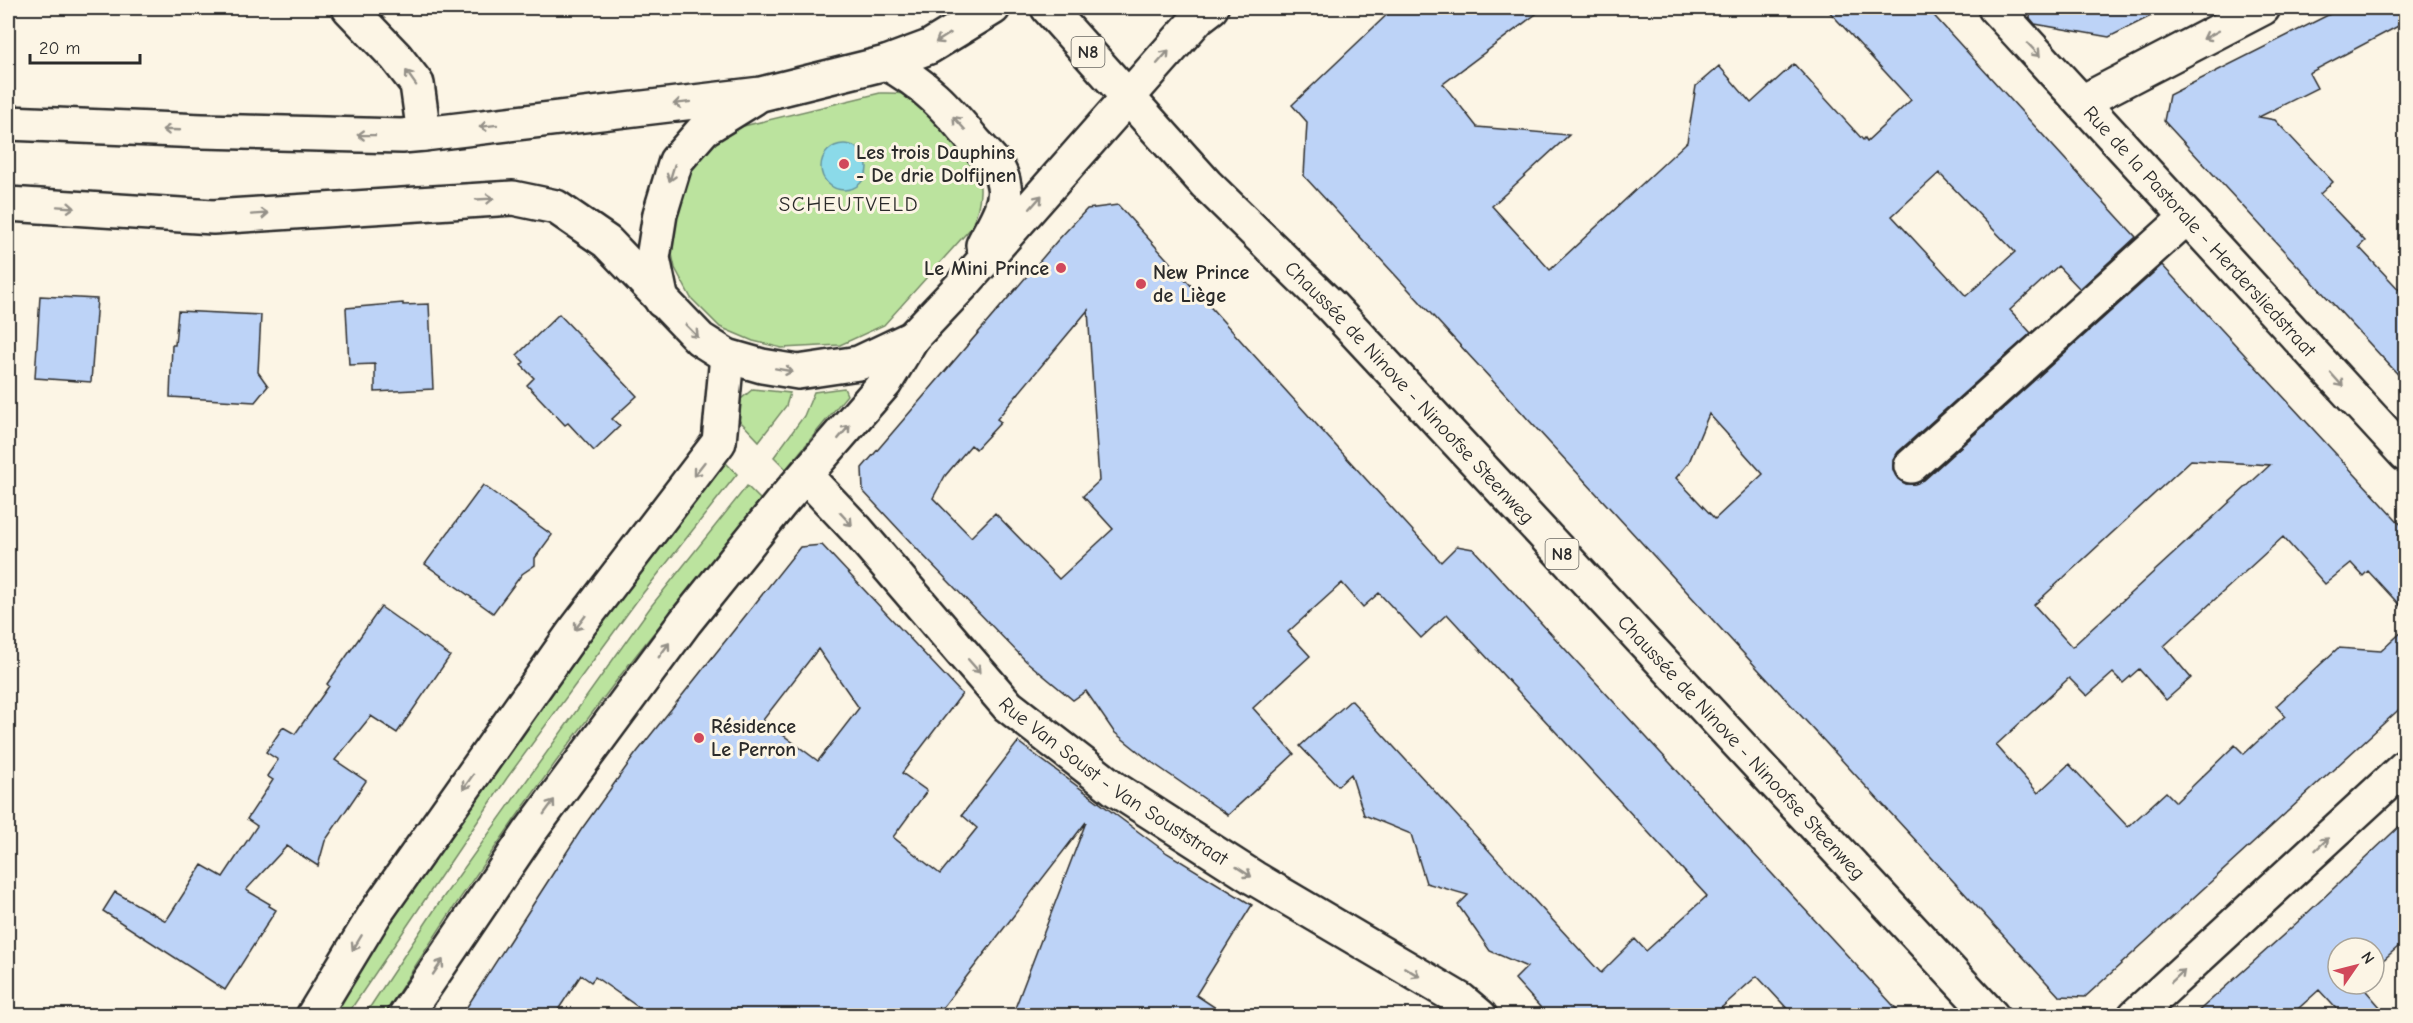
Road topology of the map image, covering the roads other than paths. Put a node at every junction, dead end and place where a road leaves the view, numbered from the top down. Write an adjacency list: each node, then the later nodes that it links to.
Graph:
1 (349, 8): 12 (main road, one-way to 1)
2 (993, 8): 7 (main road, one-way to 7)
3 (1048, 8): 9 (main road, Chaussée de Ninove - Ninoofse Steenweg / N8)
4 (1210, 8): 9 (main road, one-way to 4)
5 (1995, 8): 10 (main road, Rue de la Pastorale - Herdersliedstraat, one-way to 10)
6 (2263, 8): 10 (main road, one-way to 10)
7 (886, 63): 8 (main road); 15 (main road, one-way to 7)
8 (761, 94): 12 (main road, one-way to 12); 16 (main road, one-way to 16)
9 (1129, 97): 15 (main road, one-way to 9); 26 (main road, Chaussée de Ninove - Ninoofse Steenweg / N8)
10 (2082, 102): 14 (main road, Rue de la Pastorale - Herdersliedstraat)
11 (8, 123): 12 (main road, one-way to 11)
12 (424, 134)
13 (8, 204): 16 (main road, one-way to 16)
14 (2187, 216): 19 (main road, Rue de la Pastorale - Herdersliedstraat, one-way to 19); 20 (main road)
15 (965, 282): 17 (main road)
16 (662, 301): 18 (main road, one-way to 18)
17 (912, 338): 18 (main road, one-way to 17); 21 (main road, one-way to 17)
18 (727, 356): 23 (main road, one-way to 23)
19 (2406, 455)
20 (1911, 466)
21 (806, 476): 24 (main road, one-way to 21); 25 (main road, Rue Van Soust - Van Souststraat, one-way to 25)
22 (2406, 766): 27 (main road, one-way to 22)
23 (313, 1016)
24 (405, 1016)
25 (1480, 1016)
26 (1992, 1016)
27 (2135, 1016)

